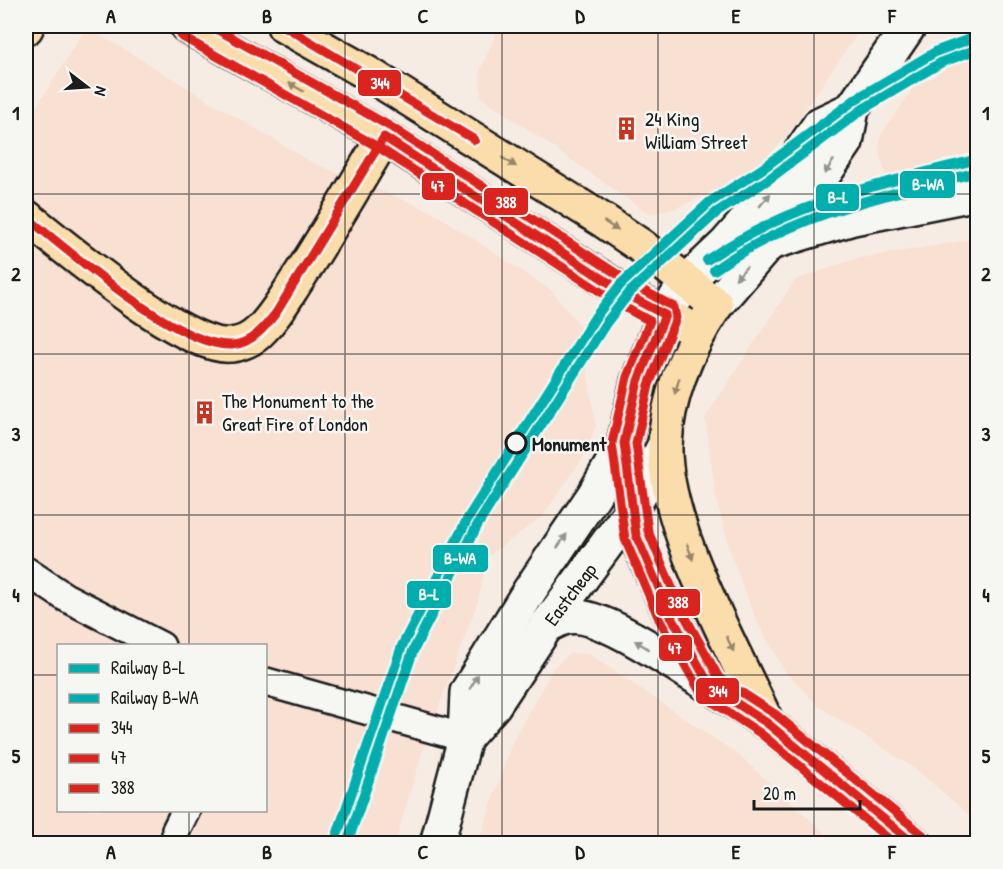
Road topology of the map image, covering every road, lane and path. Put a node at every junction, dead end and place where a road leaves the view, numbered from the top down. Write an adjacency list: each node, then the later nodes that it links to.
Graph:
1 (187, 26): 5 (main road, one-way to 1)
2 (284, 26): 10 (main road, one-way to 10)
3 (906, 27): 4 (street)
4 (852, 108): 8 (street, one-way to 4); 9 (street, one-way to 9)
5 (384, 137): 7 (main road); 12 (main road)
6 (978, 193): 9 (street)
7 (26, 217)
8 (726, 244): 9 (street); 10 (street)
9 (769, 244): 11 (street, one-way to 11)
10 (687, 281): 11 (main road); 12 (street)
11 (716, 305): 13 (main road)
12 (665, 315): 13 (main road); 14 (main road)
13 (698, 332): 15 (main road, one-way to 15)
14 (624, 443): 16 (main road); 23 (street, Eastcheap, one-way to 14)
15 (665, 444): 16 (street, Eastcheap); 22 (main road, one-way to 22)
16 (631, 511): 18 (street, Eastcheap); 21 (main road)
17 (27, 574): 19 (street)
18 (547, 625): 21 (street, one-way to 18); 23 (street, Eastcheap)
19 (158, 644)
20 (267, 682): 23 (street)
21 (710, 686): 22 (main road)
22 (767, 723): 25 (main road)
23 (465, 738): 24 (street, Eastcheap)
24 (437, 843)
25 (915, 843)

